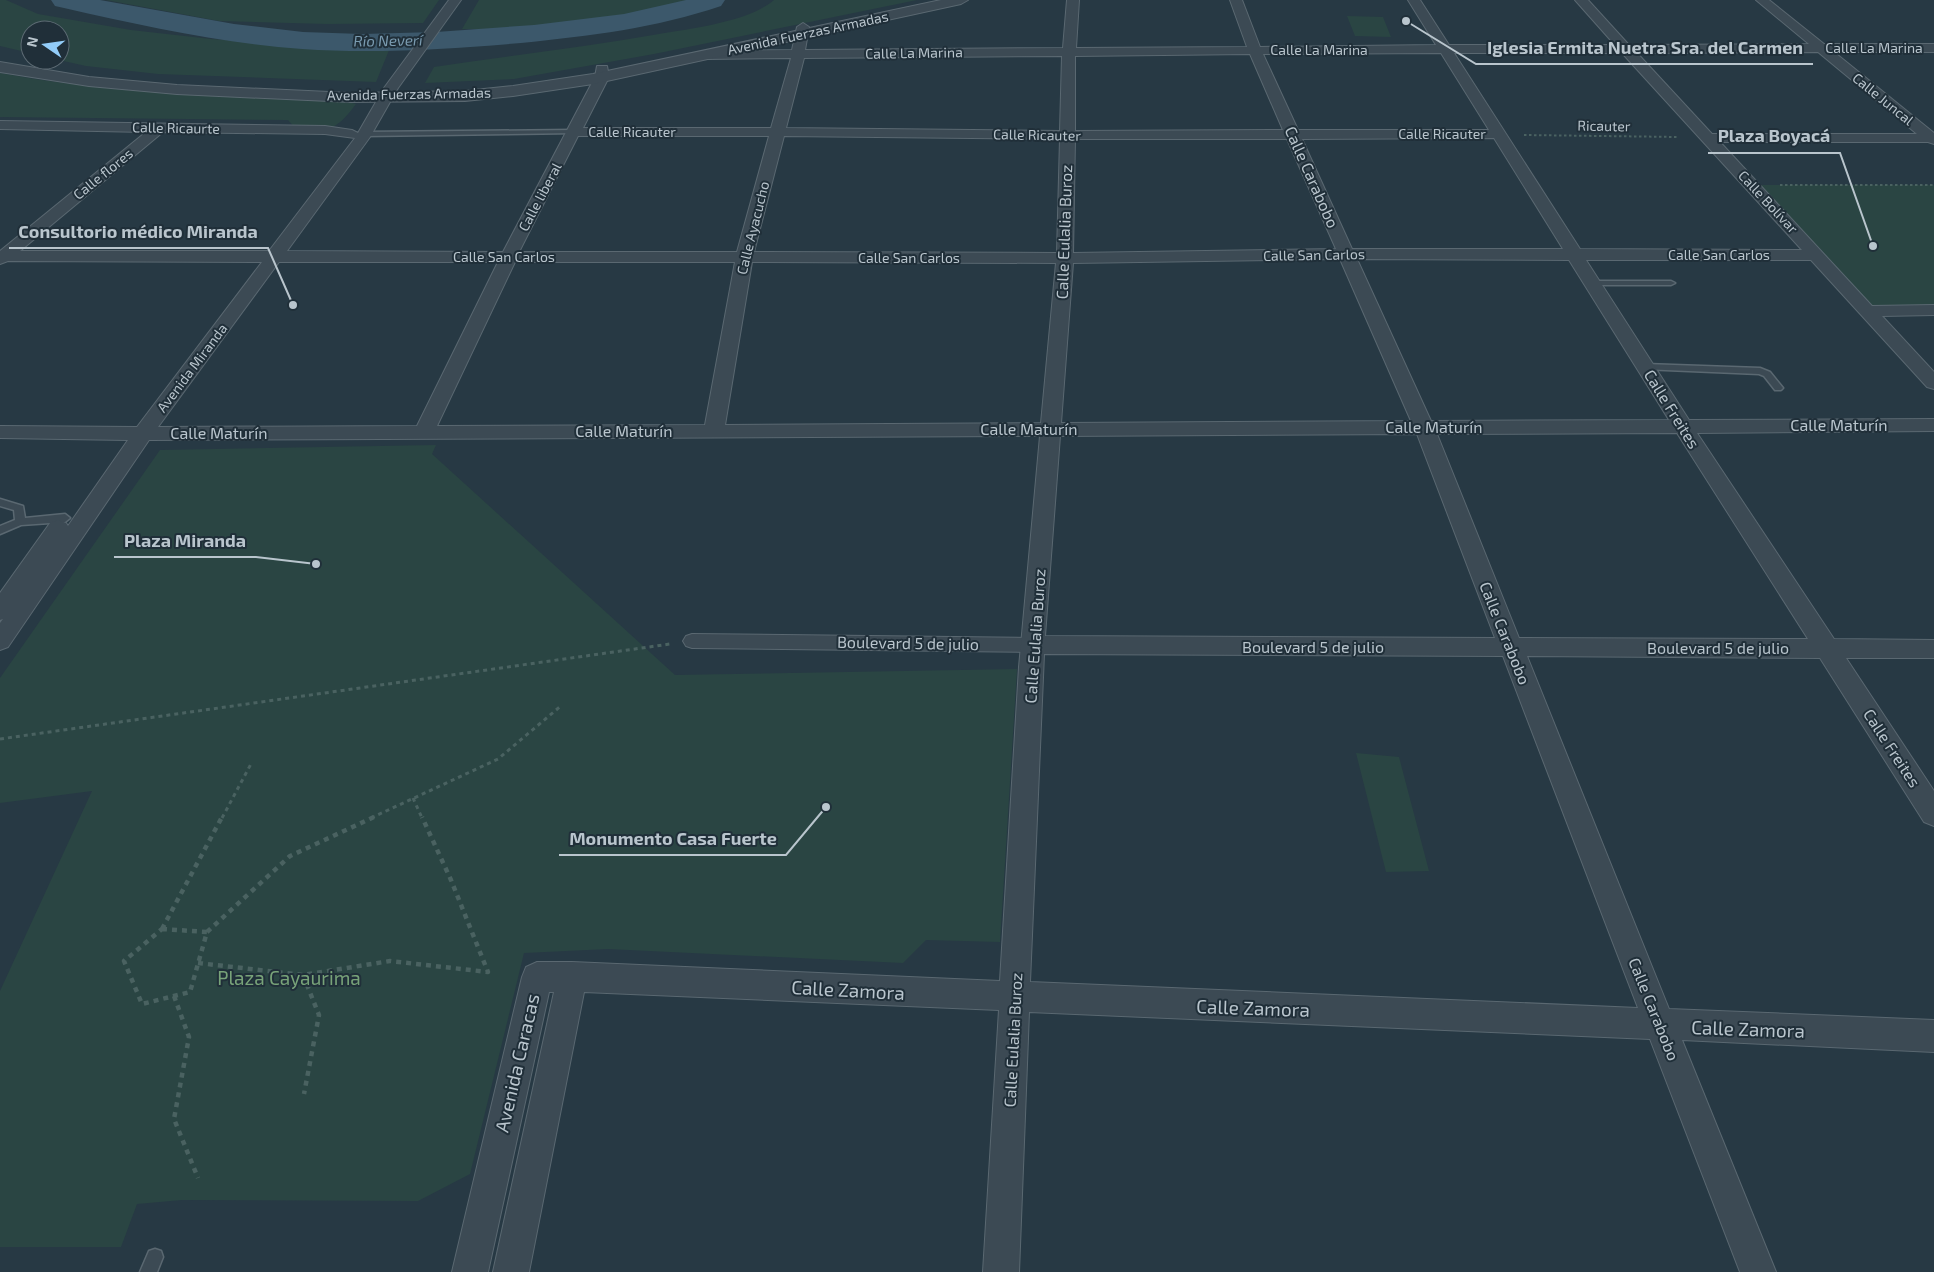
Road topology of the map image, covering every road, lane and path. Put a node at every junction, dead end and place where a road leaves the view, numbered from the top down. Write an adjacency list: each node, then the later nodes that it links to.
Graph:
1 (933, 0): 9 (street, Avenida Fuerzas Armadas)
2 (961, 0): 9 (street, Avenida Fuerzas Armadas)
3 (1073, 0): 15 (street, Calle Eulalia Buroz)
4 (1236, 0): 14 (street, Calle Carabobo)
5 (1414, 0): 13 (street, Calle Freites)
6 (1580, 0): 10 (street, Calle Bolívar)
7 (1762, 0): 11 (street, Calle Juncal)
8 (451, 5): 21 (street, Avenida Miranda)
9 (802, 31): 17 (street, Calle Ayacucho); 18 (street, Avenida Fuerzas Armadas); 20 (street, Avenida Fuerzas Armadas)
10 (1625, 48): 11 (street, Calle La Marina); 13 (street, Calle La Marina); 30 (street, Calle Bolívar)
11 (1820, 48): 12 (street, Calle La Marina); 31 (street, Calle Juncal)
12 (1934, 48)
13 (1445, 49): 14 (street, Calle La Marina); 27 (street, Calle Freites)
14 (1256, 51): 15 (street, Calle La Marina); 29 (street, Calle Carabobo)
15 (1069, 52): 17 (street, Calle La Marina); 28 (street, Calle Eulalia Buroz)
16 (0, 55): 21 (street, Avenida Fuerzas Armadas)
17 (798, 55): 18 (street, Calle La Marina); 25 (street, Calle Ayacucho)
18 (705, 56): 20 (street, Avenida Fuerzas Armadas)
19 (0, 67): 21 (street, Avenida Fuerzas Armadas)
20 (602, 73): 21 (street, Avenida Fuerzas Armadas); 24 (street, Calle liberal)
21 (388, 93): 26 (street, Avenida Miranda)
22 (0, 125): 23 (street, Calle Ricaurte)
23 (159, 128): 26 (street, Calle Ricaurte); 37 (street, Calle flores)
24 (574, 132): 25 (street, Calle Ricauter); 26 (lane, Calle Ricaurte); 39 (street, Calle liberal)
25 (777, 132): 28 (street, Calle Ricauter); 40 (street, Calle Ayacucho)
26 (358, 134): 38 (street, Avenida Miranda)
27 (1499, 134): 29 (street, Calle Ricauter); 30 (path, Ricauter); 35 (street, Calle Freites)
28 (1067, 135): 29 (street, Calle Ricauter); 41 (street, Calle Eulalia Buroz)
29 (1293, 135): 34 (street, Calle Carabobo)
30 (1708, 138): 31 (street); 32 (street, Calle Bolívar)
31 (1933, 139)
32 (1752, 185): 33 (path); 36 (street, Calle Bolívar)
33 (1934, 185)
34 (1346, 254): 35 (street, Calle San Carlos); 41 (street, Calle San Carlos); 51 (street, Calle Carabobo)
35 (1575, 254): 36 (street, Calle San Carlos); 42 (street, Calle Freites)
36 (1817, 255): 45 (street, Calle Bolívar)
37 (1, 256): 38 (street, Calle San Carlos)
38 (268, 256): 39 (street, Calle San Carlos); 56 (street, Avenida Miranda)
39 (509, 256): 40 (street, Calle San Carlos); 55 (street, Calle liberal)
40 (744, 258): 41 (street, Calle San Carlos); 53 (street, Calle Ayacucho)
41 (1065, 258): 52 (street, Calle Eulalia Buroz)
42 (1593, 283): 43 (lane); 46 (street, Calle Freites)
43 (1671, 283)
44 (1934, 310): 45 (street)
45 (1868, 311): 47 (street, Calle Bolívar)
46 (1645, 367): 48 (lane); 49 (street, Calle Freites)
47 (1934, 383)
48 (1778, 388)
49 (1682, 425): 50 (street, Calle Maturín); 51 (street, Calle Maturín); 66 (street, Calle Freites)
50 (1934, 425)
51 (1424, 427): 52 (street, Calle Maturín); 65 (street, Calle Carabobo)
52 (1051, 429): 53 (street, Calle Maturín); 64 (street, Calle Eulalia Buroz)
53 (714, 431): 55 (street, Calle Maturín)
54 (0, 432): 56 (street, Calle Maturín)
55 (424, 432): 56 (street, Calle Maturín)
56 (134, 434): 58 (street, Avenida Miranda); 63 (street, Avenida Miranda)
57 (0, 502): 59 (lane)
58 (65, 518): 59 (lane); 61 (street, Avenida Miranda)
59 (20, 522): 60 (lane)
60 (0, 530)
61 (0, 611)
62 (692, 641): 64 (street, Boulevard 5 de julio); 69 (path)
63 (0, 642)
64 (1033, 645): 65 (street, Boulevard 5 de julio); 79 (street, Calle Eulalia Buroz)
65 (1511, 648): 66 (street, Boulevard 5 de julio); 80 (street, Calle Carabobo)
66 (1826, 648): 67 (street, Boulevard 5 de julio); 72 (street, Calle Freites)
67 (1934, 649)
68 (562, 704): 71 (path)
69 (0, 739)
70 (252, 762): 73 (path)
71 (413, 798): 74 (path); 76 (path)
72 (1934, 814)
73 (162, 929): 74 (path); 78 (path)
74 (207, 932): 75 (path)
75 (198, 963): 76 (path); 78 (path)
76 (303, 975): 82 (path)
77 (572, 978): 79 (street, Calle Zamora); 84 (street, Avenida Caracas); 85 (street, Avenida Caracas)
78 (174, 996): 83 (path)
79 (1014, 998): 80 (street, Calle Zamora); 86 (street, Calle Eulalia Buroz)
80 (1661, 1025): 81 (street, Calle Zamora); 87 (street, Calle Carabobo)
81 (1934, 1036)
82 (304, 1094)
83 (198, 1178)
84 (470, 1272)
85 (511, 1272)
86 (1001, 1272)
87 (1758, 1272)

